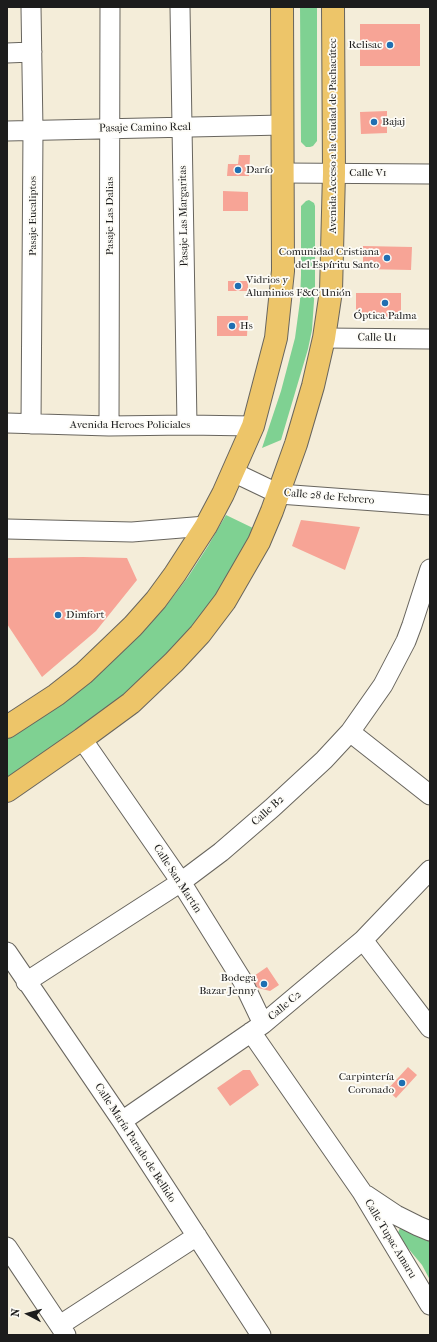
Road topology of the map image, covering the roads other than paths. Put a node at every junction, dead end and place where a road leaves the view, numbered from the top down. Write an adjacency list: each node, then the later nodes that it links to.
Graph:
1 (32, 7): 6 (street, Pasaje Eucaliptos)
2 (110, 7): 10 (street, Pasaje Las Dalias)
3 (180, 7): 9 (street, Pasaje Las Margaritas)
4 (282, 7): 8 (main road)
5 (333, 7): 14 (main road, Avenida Acceso a la Ciudad de Pachacútec)
6 (32, 52): 7 (street); 11 (street, Pasaje Eucaliptos)
7 (7, 53)
8 (283, 125): 9 (street, Pasaje Camino Real); 13 (main road)
9 (183, 127): 10 (street, Pasaje Camino Real); 20 (street, Pasaje Las Margaritas)
10 (110, 128): 11 (street, Pasaje Camino Real); 21 (street, Pasaje Las Dalias)
11 (33, 130): 12 (street, Pasaje Camino Real); 19 (street, Pasaje Eucaliptos)
12 (7, 132)
13 (283, 173): 14 (street, Calle V1); 22 (main road)
14 (334, 173): 15 (street, Calle V1); 16 (main road, Avenida Acceso a la Ciudad de Pachacútec)
15 (430, 174)
16 (324, 338): 17 (street, Calle U1); 24 (main road, Avenida Acceso a la Ciudad de Pachacútec)
17 (430, 339)
18 (7, 423): 19 (street, Avenida Heroes Policiales)
19 (31, 424): 21 (street, Avenida Heroes Policiales)
20 (188, 425): 21 (street, Avenida Heroes Policiales); 22 (street, Avenida Heroes Policiales)
21 (109, 426)
22 (253, 426): 23 (main road)
23 (233, 472): 24 (street, Calle 28 de Febrero); 26 (main road)
24 (279, 494): 25 (street, Calle 28 de Febrero); 31 (main road, Avenida Acceso a la Ciudad de Pachacútec)
25 (430, 505)
26 (206, 526): 27 (street); 29 (main road)
27 (7, 529)
28 (430, 569): 30 (street, Calle B2)
29 (7, 727)
30 (350, 732): 33 (street); 35 (street, Calle B2)
31 (82, 739): 32 (main road, Avenida Acceso a la Ciudad de Pachacútec); 35 (street, Calle San Martín)
32 (7, 791)
33 (430, 795)
34 (430, 870): 36 (street, Calle C2)
35 (181, 882): 38 (street, Calle B2); 39 (street, Calle San Martín)
36 (363, 940): 39 (street, Calle C2); 40 (street)
37 (7, 952): 38 (street, Calle María Parado de Bellido)
38 (26, 982): 41 (street, Calle María Parado de Bellido)
39 (257, 1028): 41 (street, Calle C2); 42 (street, Calle San Martín)
40 (430, 1028)
41 (122, 1121): 44 (street, Calle María Parado de Bellido)
42 (362, 1192): 43 (street); 46 (street, Calle Tupac Amaru)
43 (430, 1231)
44 (197, 1236): 47 (street); 48 (street, Calle María Parado de Bellido)
45 (7, 1247): 47 (street)
46 (430, 1306)
47 (63, 1330)
48 (261, 1335)

